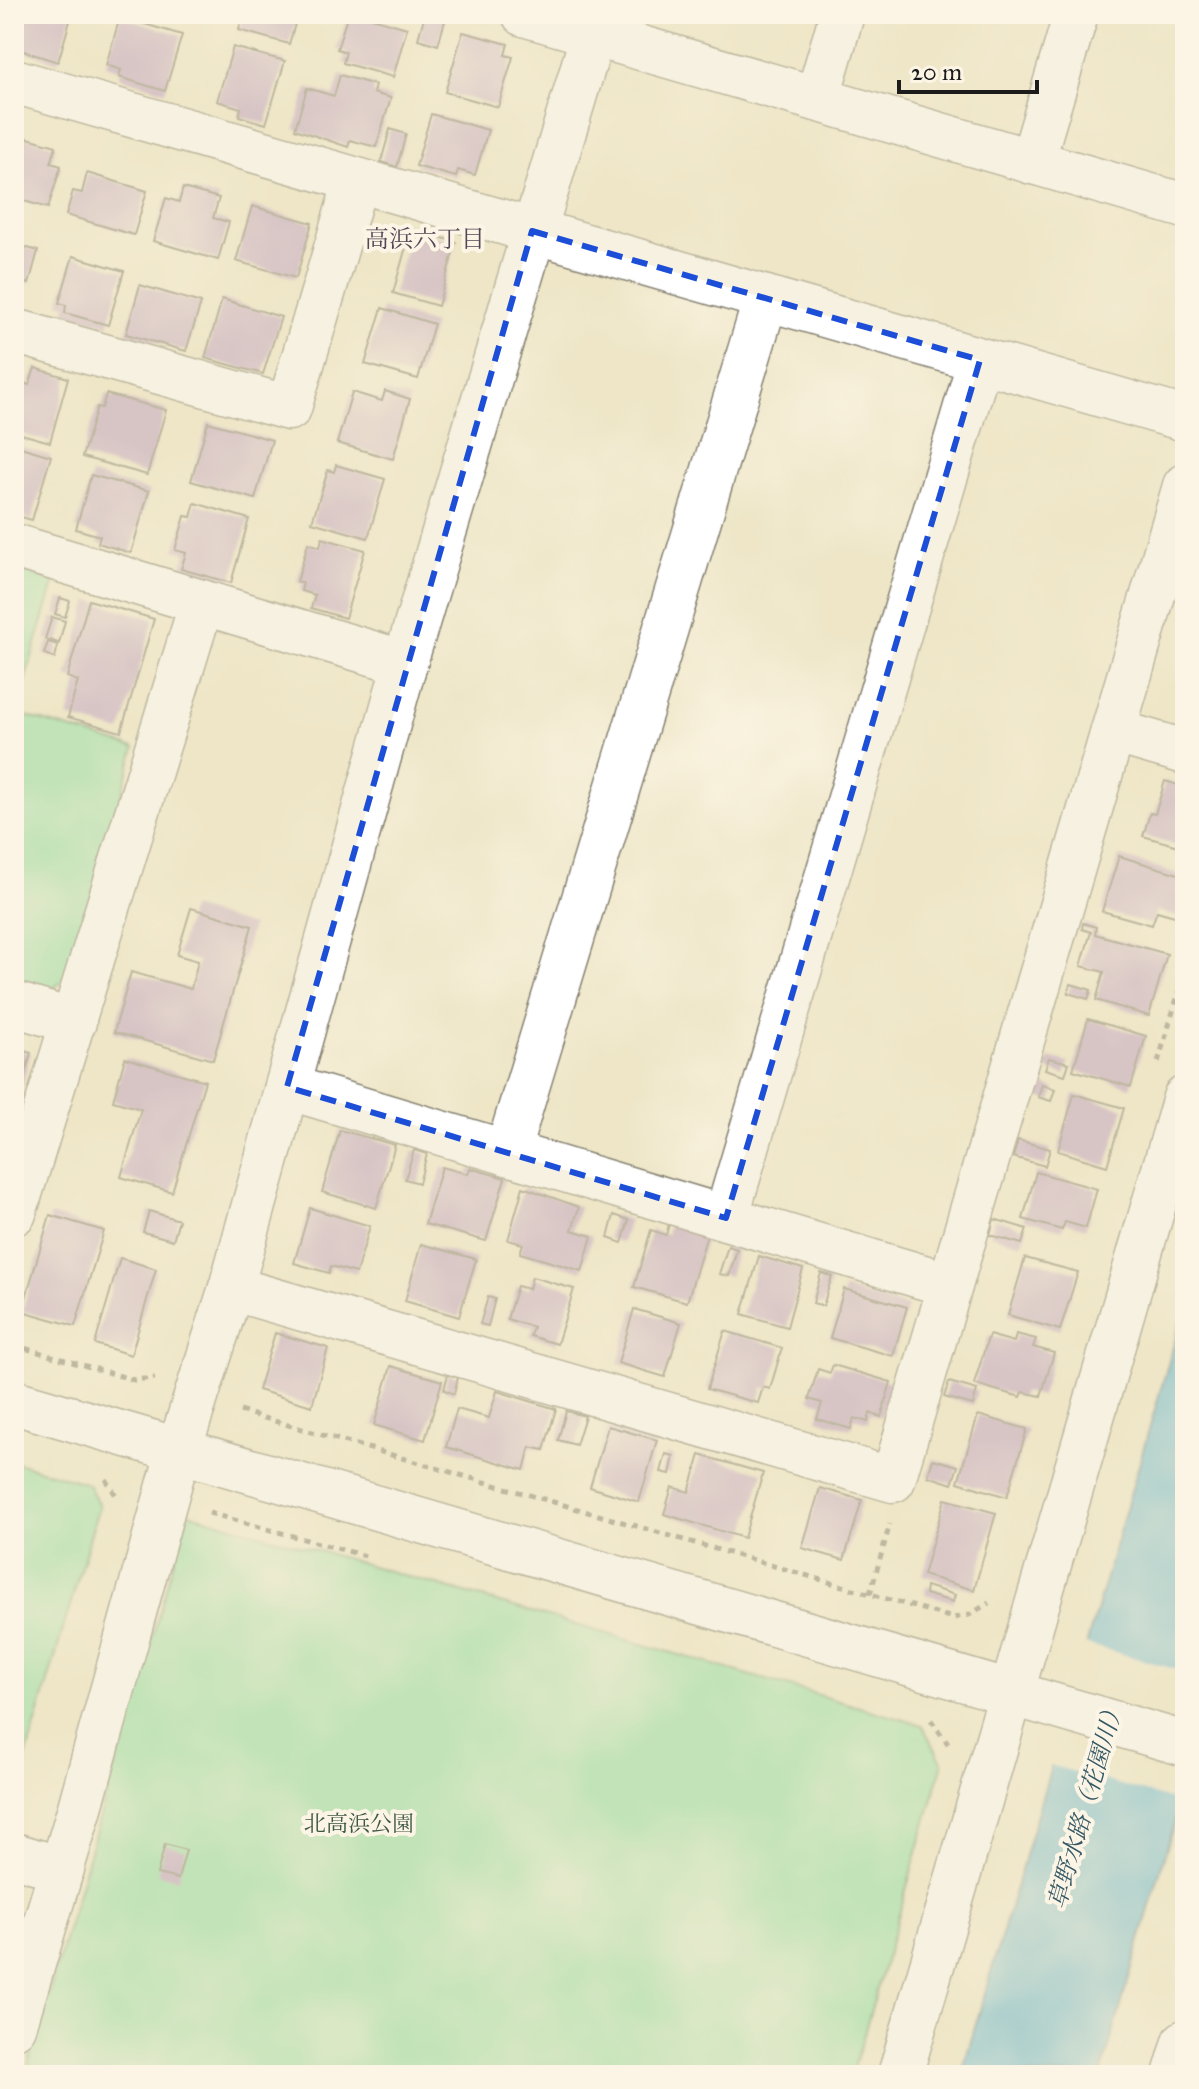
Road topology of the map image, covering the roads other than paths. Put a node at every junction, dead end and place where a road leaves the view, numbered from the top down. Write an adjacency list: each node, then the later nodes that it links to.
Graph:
1 (524, 14): 4 (street)
2 (842, 14): 6 (street)
3 (1076, 14): 7 (street)
4 (596, 24): 6 (street); 10 (street)
5 (14, 81): 8 (street)
6 (817, 99): 7 (street)
7 (1032, 162): 9 (street)
8 (356, 181): 10 (street); 12 (street)
9 (1185, 206)
10 (532, 231): 11 (street); 18 (street)
11 (766, 298): 13 (street); 25 (street)
12 (14, 331)
13 (980, 360): 14 (street); 27 (street)
14 (1185, 419)
15 (1185, 486): 19 (street)
16 (14, 546): 17 (street)
17 (202, 602): 18 (street); 22 (street)
18 (405, 663): 23 (street)
19 (1113, 731): 20 (street); 28 (street)
20 (1185, 752)
21 (14, 1004): 22 (street)
22 (74, 1022): 26 (street)
23 (287, 1087): 25 (street); 29 (street)
24 (1185, 1098): 32 (street)
25 (507, 1153): 27 (street)
26 (14, 1213)
27 (726, 1218): 28 (street)
28 (950, 1285): 29 (street)
29 (231, 1288): 31 (street)
30 (14, 1402): 31 (street)
31 (179, 1450): 32 (street); 35 (street)
32 (1011, 1694): 33 (street); 38 (street)
33 (1185, 1744)
34 (14, 1855): 35 (street)
35 (62, 1869): 36 (street)
36 (14, 2027)
37 (1185, 2042): 39 (street)
38 (900, 2075)
39 (1175, 2075)

